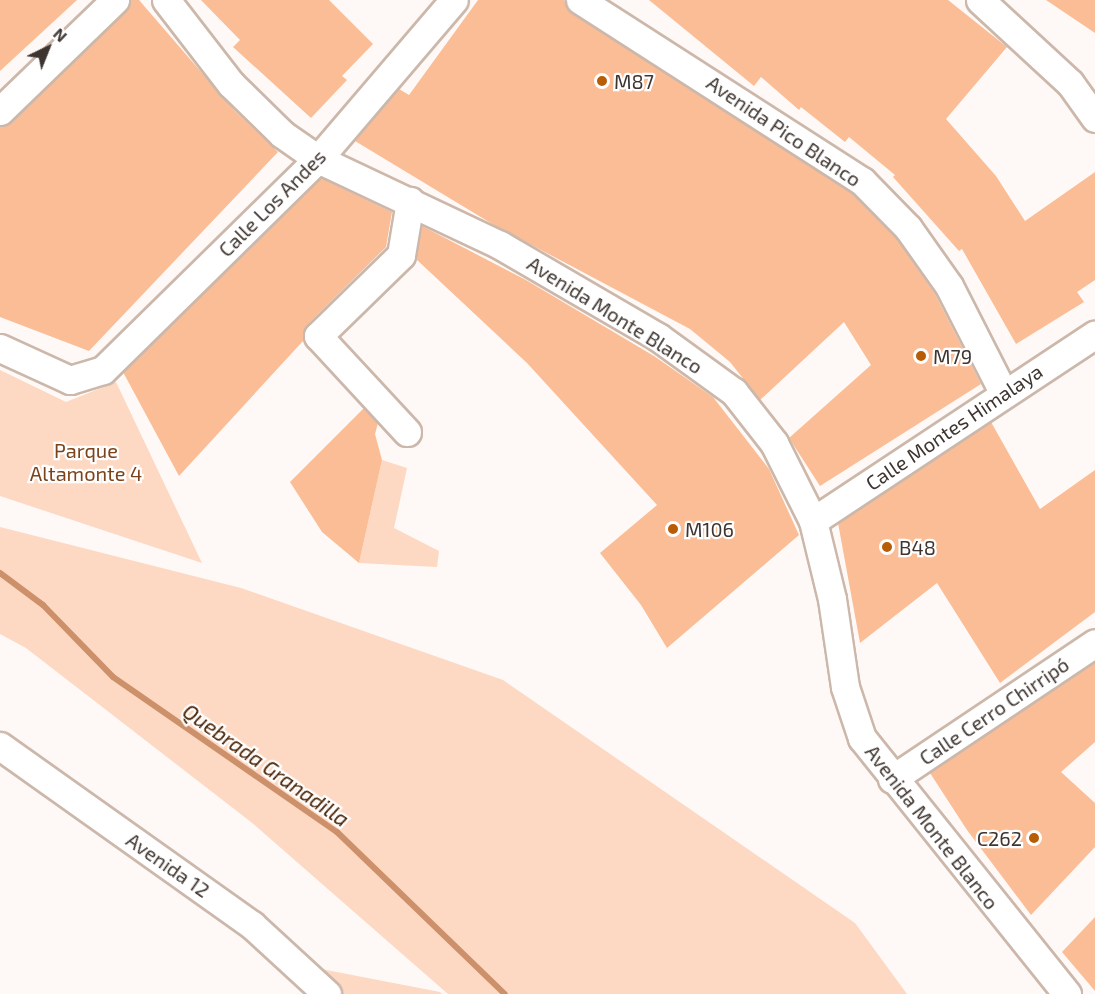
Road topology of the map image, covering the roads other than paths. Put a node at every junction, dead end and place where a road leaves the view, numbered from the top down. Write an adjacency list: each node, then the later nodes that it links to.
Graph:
1 (115, 0): 6 (street)
2 (166, 0): 8 (street, Avenida Monte Blanco)
3 (454, 0): 8 (street, Calle Los Andes)
4 (580, 0): 12 (street, Avenida Pico Blanco)
5 (980, 0): 7 (street)
6 (0, 111)
7 (1095, 118)
8 (318, 159): 9 (street, Avenida Monte Blanco); 11 (street, Calle Los Andes)
9 (410, 201): 13 (street); 14 (street, Avenida Monte Blanco)
10 (1095, 334): 12 (street, Calle Montes Himalaya)
11 (0, 348)
12 (1004, 394): 14 (street, Calle Montes Himalaya)
13 (407, 432)
14 (813, 521): 17 (street, Avenida Monte Blanco)
15 (1095, 643): 17 (street, Calle Cerro Chirripó)
16 (0, 746): 18 (street, Avenida 12)
17 (892, 779): 19 (street, Avenida Monte Blanco)
18 (327, 994)
19 (1067, 994)

